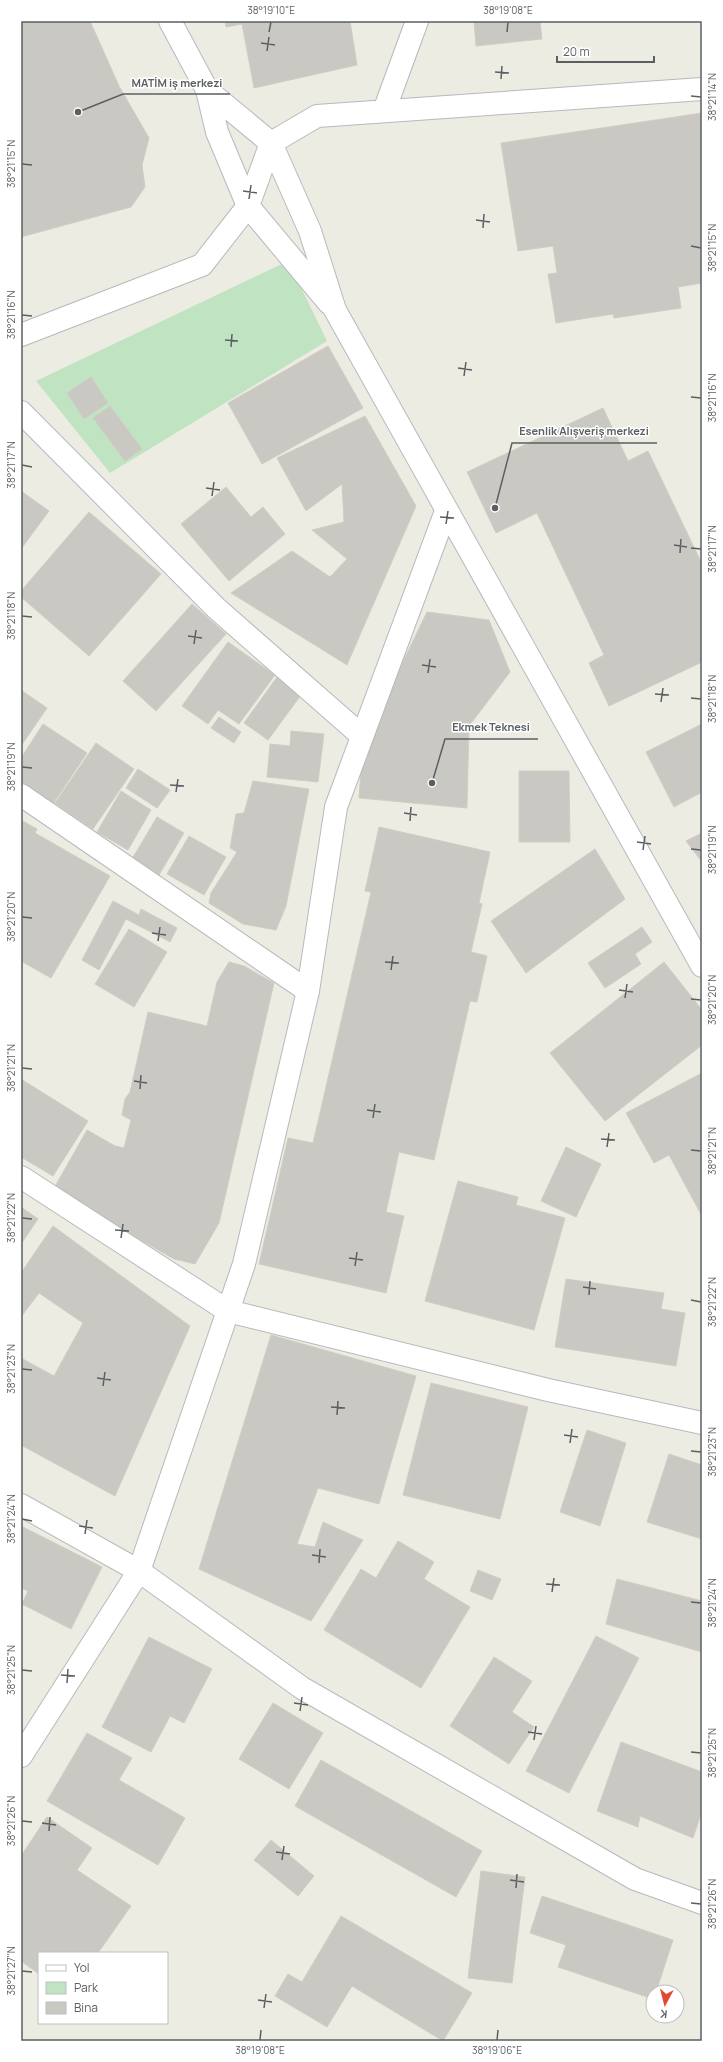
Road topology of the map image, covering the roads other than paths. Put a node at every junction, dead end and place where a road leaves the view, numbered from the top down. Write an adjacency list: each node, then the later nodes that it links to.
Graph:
1 (170, 21): 4 (street)
2 (417, 21): 5 (street)
3 (702, 89): 5 (street)
4 (208, 90): 6 (street); 7 (street)
5 (384, 111): 6 (street)
6 (271, 144): 7 (street); 8 (street)
7 (248, 206): 8 (street); 9 (street)
8 (334, 310): 11 (street)
9 (21, 336)
10 (21, 412): 12 (street)
11 (446, 511): 12 (street); 14 (street)
12 (362, 736): 15 (street)
13 (21, 795): 15 (street)
14 (702, 966)
15 (308, 991): 17 (street)
16 (21, 1177): 17 (street)
17 (228, 1311): 18 (street); 20 (street)
18 (702, 1423)
19 (21, 1505): 20 (street)
20 (140, 1571): 21 (street); 22 (street)
21 (21, 1756)
22 (702, 1903)

